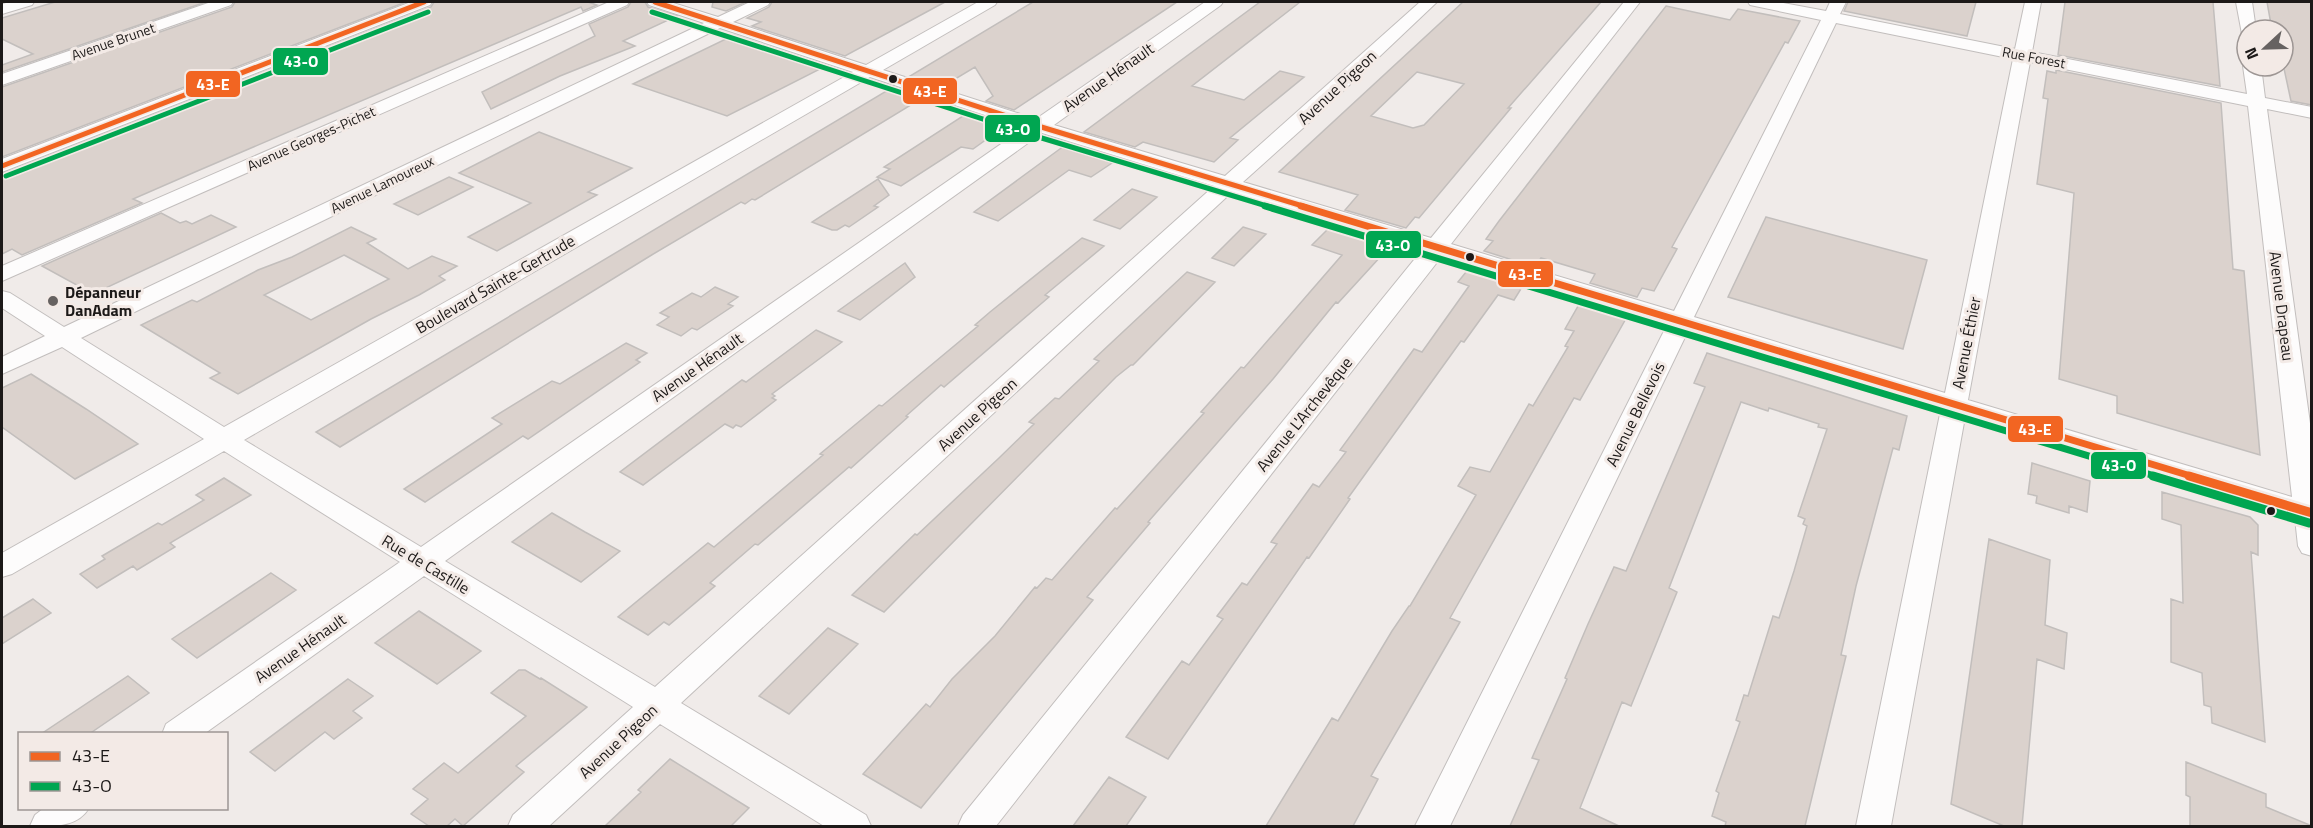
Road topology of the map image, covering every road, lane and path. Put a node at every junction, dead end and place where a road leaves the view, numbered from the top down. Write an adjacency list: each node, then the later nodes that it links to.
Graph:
1 (26, 2): 14 (street)
2 (225, 2): 21 (street, Avenue Brunet)
3 (424, 2): 25 (street)
4 (621, 2): 28 (street, Avenue Georges-Pichet)
5 (655, 2): 17 (street)
6 (762, 2): 17 (street, Avenue Lamoureux)
7 (988, 2): 19 (street, Boulevard Sainte-Gertrude)
8 (1215, 2): 24 (street, Avenue Hénault)
9 (1429, 2): 26 (street, Avenue Pigeon)
10 (1632, 2): 27 (street, Avenue L'Archevêque)
11 (1756, 2): 15 (street, Rue Forest)
12 (2033, 2): 18 (street, Avenue Éthier)
13 (2244, 2): 16 (street)
14 (2, 9)
15 (1834, 9): 18 (street, Rue Forest); 30 (street, Avenue Bellevois)
16 (2246, 18)
17 (720, 21): 19 (street); 31 (street, Avenue Lamoureux)
18 (2023, 55): 22 (street, Rue Forest); 33 (street, Avenue Éthier)
19 (867, 71): 24 (street); 34 (street, Boulevard Sainte-Gertrude)
20 (2253, 78): 22 (street, Avenue Drapeau)
21 (2, 80)
22 (2256, 102): 23 (street, Rue Forest); 35 (street, Avenue Drapeau)
23 (2312, 113)
24 (1038, 126): 26 (street); 37 (street, Avenue Hénault)
25 (2, 166)
26 (1231, 184): 27 (street); 39 (street, Avenue Pigeon)
27 (1438, 247): 30 (street); 45 (street, Avenue L'Archevêque)
28 (2, 274)
29 (2, 298): 31 (street, Rue de Castille)
30 (1681, 320): 33 (street); 46 (street, Avenue Bellevois)
31 (62, 337): 32 (street, Avenue Lamoureux); 34 (street, Rue de Castille)
32 (2, 366)
33 (1954, 403): 35 (street); 47 (street, Avenue Éthier)
34 (223, 439): 37 (street, Rue de Castille); 38 (street, Boulevard Sainte-Gertrude)
35 (2309, 512): 36 (street, Avenue Drapeau)
36 (2312, 546)
37 (422, 561): 39 (street, Rue de Castille); 40 (street, Avenue Hénault)
38 (2, 566)
39 (657, 705): 43 (street, Avenue Pigeon); 44 (street, Rue de Castille)
40 (181, 732)
41 (69, 810): 42 (street)
42 (46, 826)
43 (525, 826)
44 (854, 826)
45 (975, 826)
46 (1432, 826)
47 (1873, 826)

